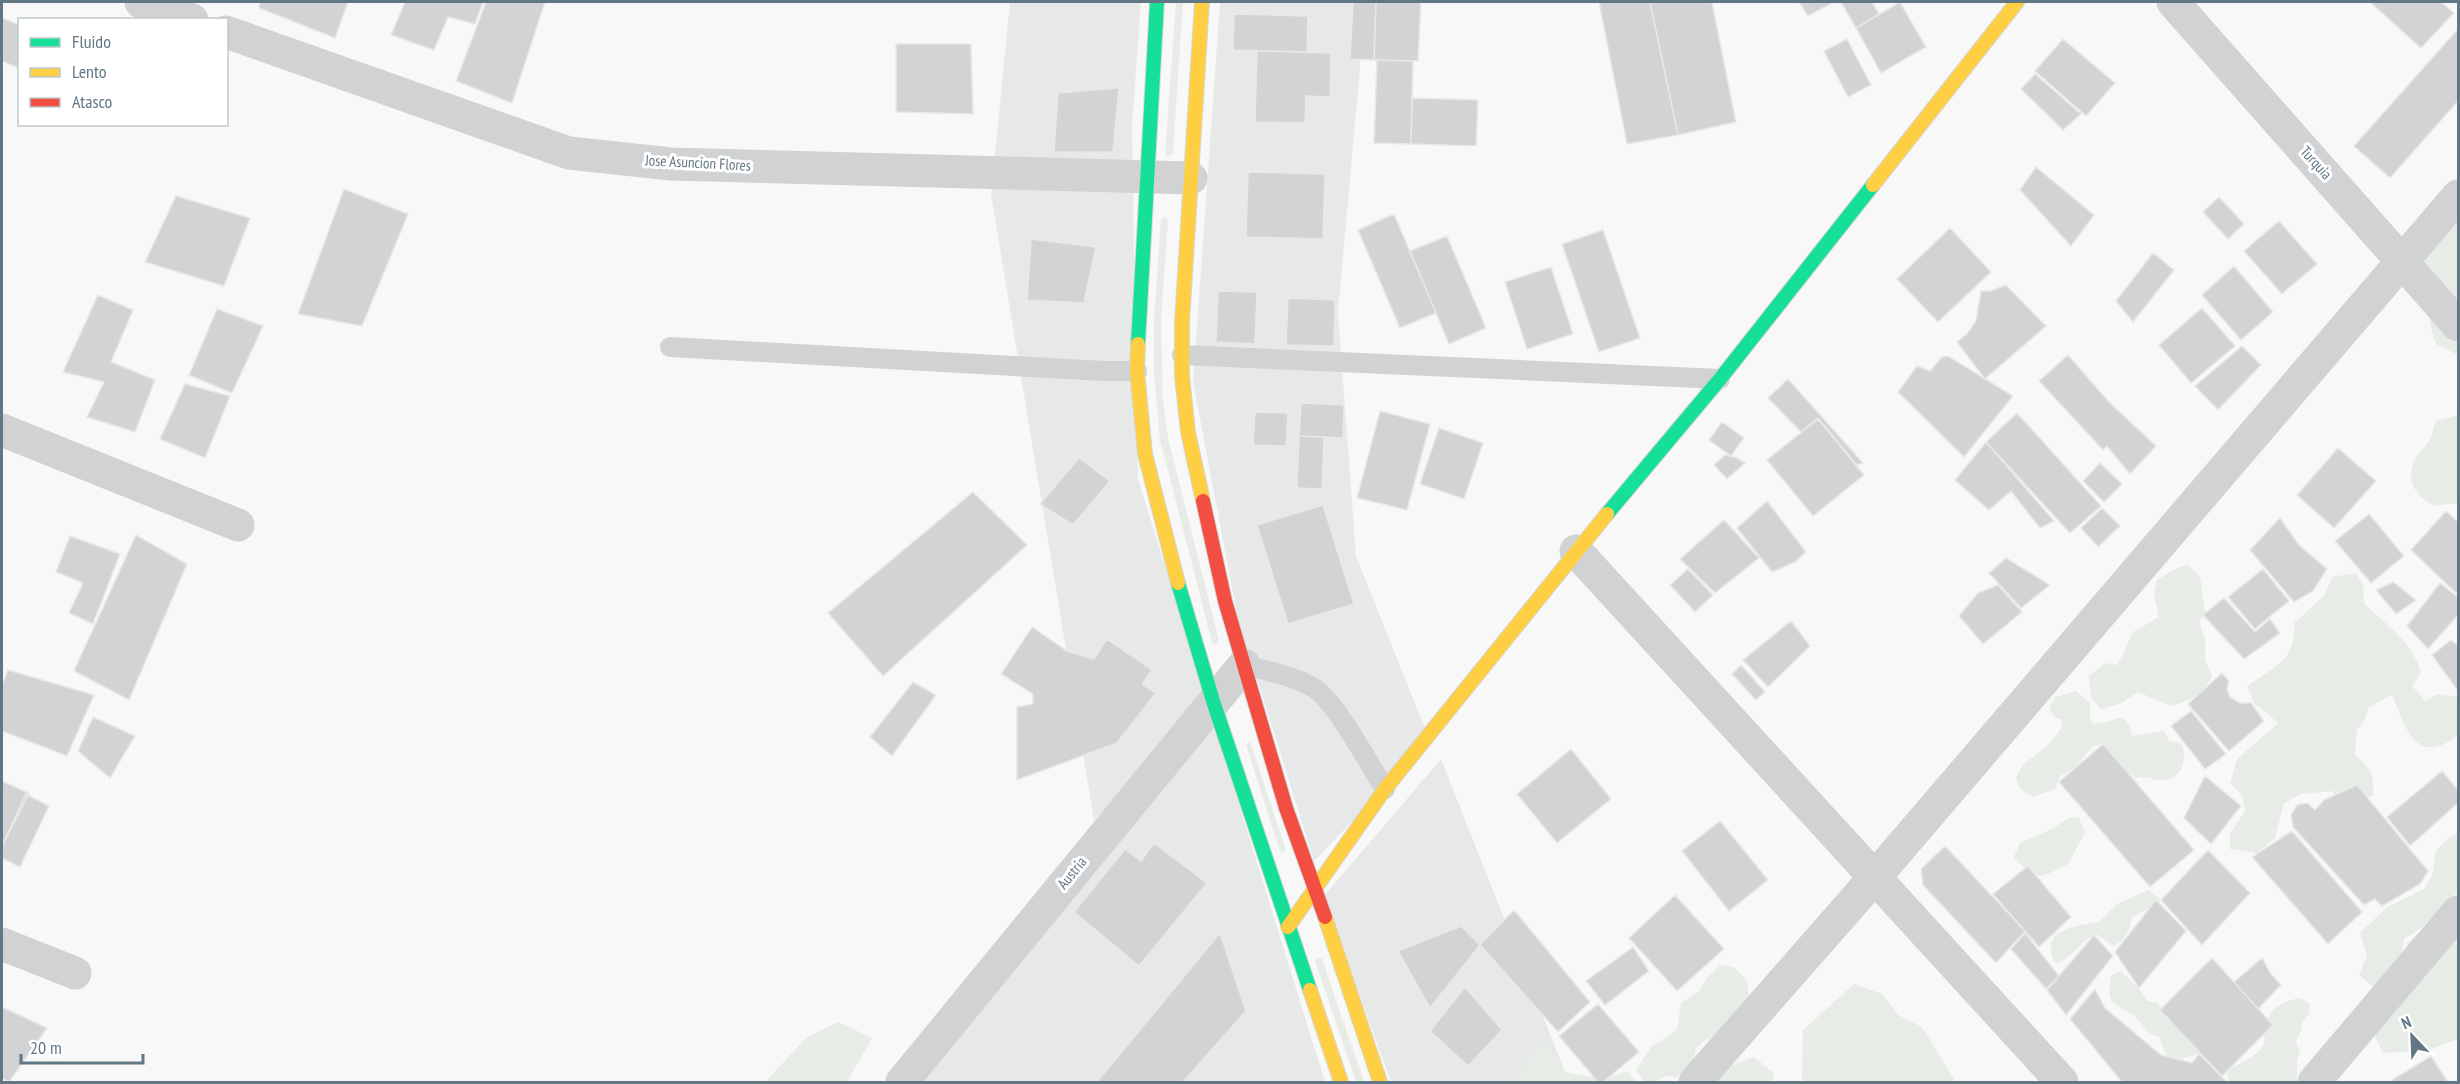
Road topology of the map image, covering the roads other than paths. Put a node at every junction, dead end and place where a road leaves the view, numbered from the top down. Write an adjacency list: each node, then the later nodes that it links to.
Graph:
1 (141, 2): 6 (street)
2 (1157, 2): 8 (main road)
3 (1202, 2): 9 (main road)
4 (2017, 2): 16 (main road)
5 (2173, 2): 11 (street, Turquia)
6 (186, 18)
7 (228, 33): 8 (street, Jose Asuncion Flores)
8 (1146, 175): 9 (street, Jose Asuncion Flores); 15 (main road)
9 (1191, 178): 14 (main road)
10 (2458, 196): 11 (street)
11 (2402, 260): 12 (street, Turquia); 23 (street)
12 (2458, 325)
13 (670, 347): 15 (lane)
14 (1182, 355): 16 (lane); 20 (main road)
15 (1137, 371): 21 (main road)
16 (1720, 380): 19 (main road)
17 (2, 430): 18 (street)
18 (238, 525)
19 (1576, 551): 22 (main road); 23 (street)
20 (1244, 665): 21 (street, Austria); 22 (lane); 24 (main road)
21 (1213, 701): 26 (main road); 29 (street, Austria)
22 (1385, 789): 24 (main road)
23 (1875, 877): 32 (street); 33 (street)
24 (1316, 890): 26 (main road); 31 (main road)
25 (2458, 912): 34 (street)
26 (1288, 927): 30 (main road)
27 (2, 944): 28 (street)
28 (75, 973)
29 (902, 1083)
30 (1341, 1083)
31 (1380, 1083)
32 (1695, 1083)
33 (2062, 1083)
34 (2314, 1083)

